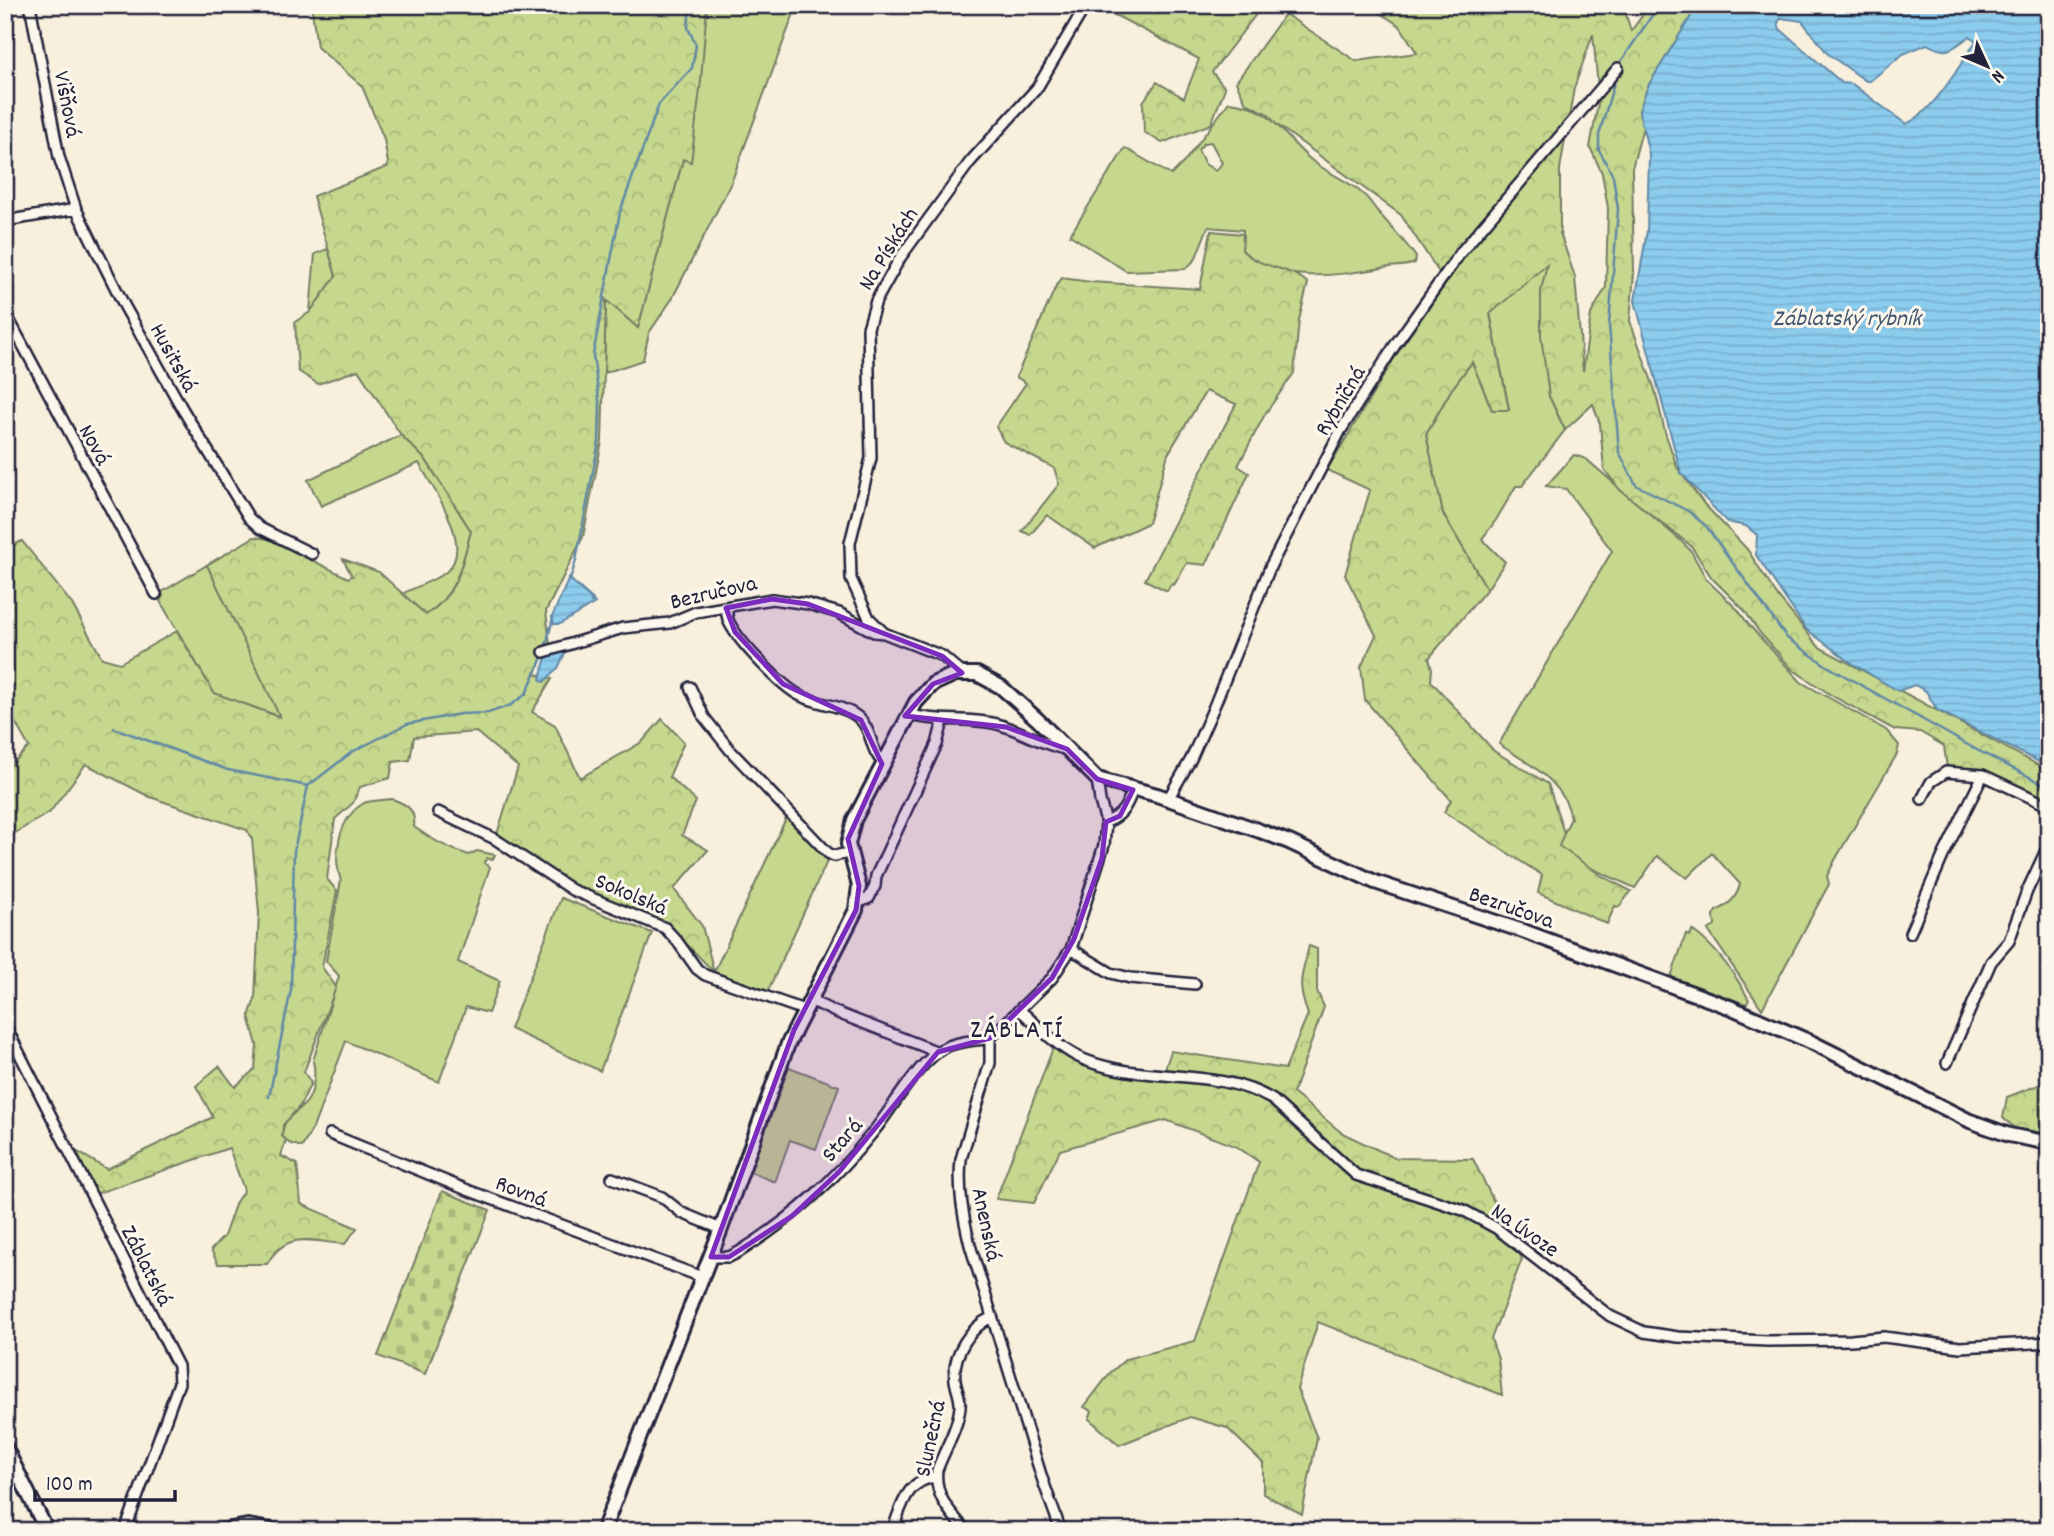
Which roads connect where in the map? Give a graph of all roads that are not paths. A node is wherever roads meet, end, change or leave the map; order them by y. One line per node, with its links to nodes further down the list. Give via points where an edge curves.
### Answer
1 (30, 5): 4 (street, Višňová, via 60,158)
2 (1086, 5): 10 (street, Na Pískách, via 1037,88 970,162 919,230 871,312 871,458 850,543 851,579 869,618)
3 (1618, 68): 21 (street, Rybničná, via 1461,252 1341,430 1271,565 1191,759)
4 (76, 209): 5 (street); 7 (street, Husitská, via 125,307 248,518)
5 (5, 221)
6 (5, 312): 8 (street, Nová)
7 (312, 554)
8 (156, 594)
9 (726, 608): 10 (street, Bezručova, via 772,599 808,604); 11 (street, Bezručova, via 696,612 670,623 623,628); 17 (street, via 735,632 783,684 861,720)
10 (884, 633): 12 (street, Bezručova, via 942,656)
11 (544, 653)
12 (962, 673): 14 (main road, via 933,684); 16 (main road, Bezručova, via 985,677 1006,691)
13 (690, 687): 27 (street, via 704,717 730,750 828,853)
14 (908, 714): 15 (street); 17 (main road)
15 (943, 721): 16 (street, via 994,723); 28 (street, via 875,886 869,898)
16 (1067, 749): 19 (main road, Bezručova)
17 (883, 762): 27 (main road, via 854,821)
18 (1983, 775): 22 (street, via 1947,772 1931,782); 23 (street); 29 (street)
19 (1097, 779): 20 (main road, Bezručova); 25 (street)
20 (1133, 790): 21 (main road, Bezručova); 25 (street, via 1120,816)
21 (1168, 799): 39 (main road, Bezručova, via 1289,842 1375,882 1731,1008 1970,1121)
22 (1922, 799)
23 (2049, 806)
24 (438, 812): 32 (street, Sokolská, via 495,839 572,890 665,928 705,975)
25 (1106, 822): 30 (street, via 1102,858)
26 (2049, 844): 37 (street, via 2009,941 1991,962)
27 (849, 853): 28 (main road)
28 (859, 902): 32 (main road)
29 (1910, 933)
30 (1071, 949): 31 (street, via 1111,973); 33 (street, via 1057,972)
31 (1195, 984)
32 (807, 1005): 36 (street, Sokolská); 41 (main road)
33 (1021, 1011): 35 (street); 45 (street, Na Úvoze, via 1068,1052 1096,1064 1235,1083 1261,1093 1356,1175 1462,1210 1496,1228 1611,1316 1644,1332 1768,1341 1884,1337 1960,1347)
34 (5, 1026): 49 (street, Záblatská, via 178,1366 178,1383)
35 (990, 1038): 36 (street, Stará); 44 (street, Anenská, via 990,1063 961,1159 959,1188 960,1207)
36 (938, 1052): 42 (street, Stará, via 817,1195 739,1252)
37 (1947, 1063)
38 (330, 1134): 43 (street, Rovná)
39 (2049, 1143)
40 (612, 1178): 41 (street, via 662,1197 682,1213)
41 (721, 1229): 42 (main road)
42 (711, 1257): 43 (main road)
43 (702, 1277): 52 (main road)
44 (992, 1317): 47 (street, Slunečná, via 976,1326 964,1343 956,1370 960,1407); 55 (street, Anenská)
45 (2049, 1342)
46 (5, 1447): 48 (main road)
47 (936, 1477): 53 (street, via 913,1486); 54 (street, Slunečná, via 940,1497)
48 (47, 1531)
49 (125, 1531)
50 (221, 1531): 51 (main road, via 248,1526)
51 (276, 1531)
52 (603, 1531)
53 (892, 1531)
54 (966, 1531)
55 (1061, 1531)

